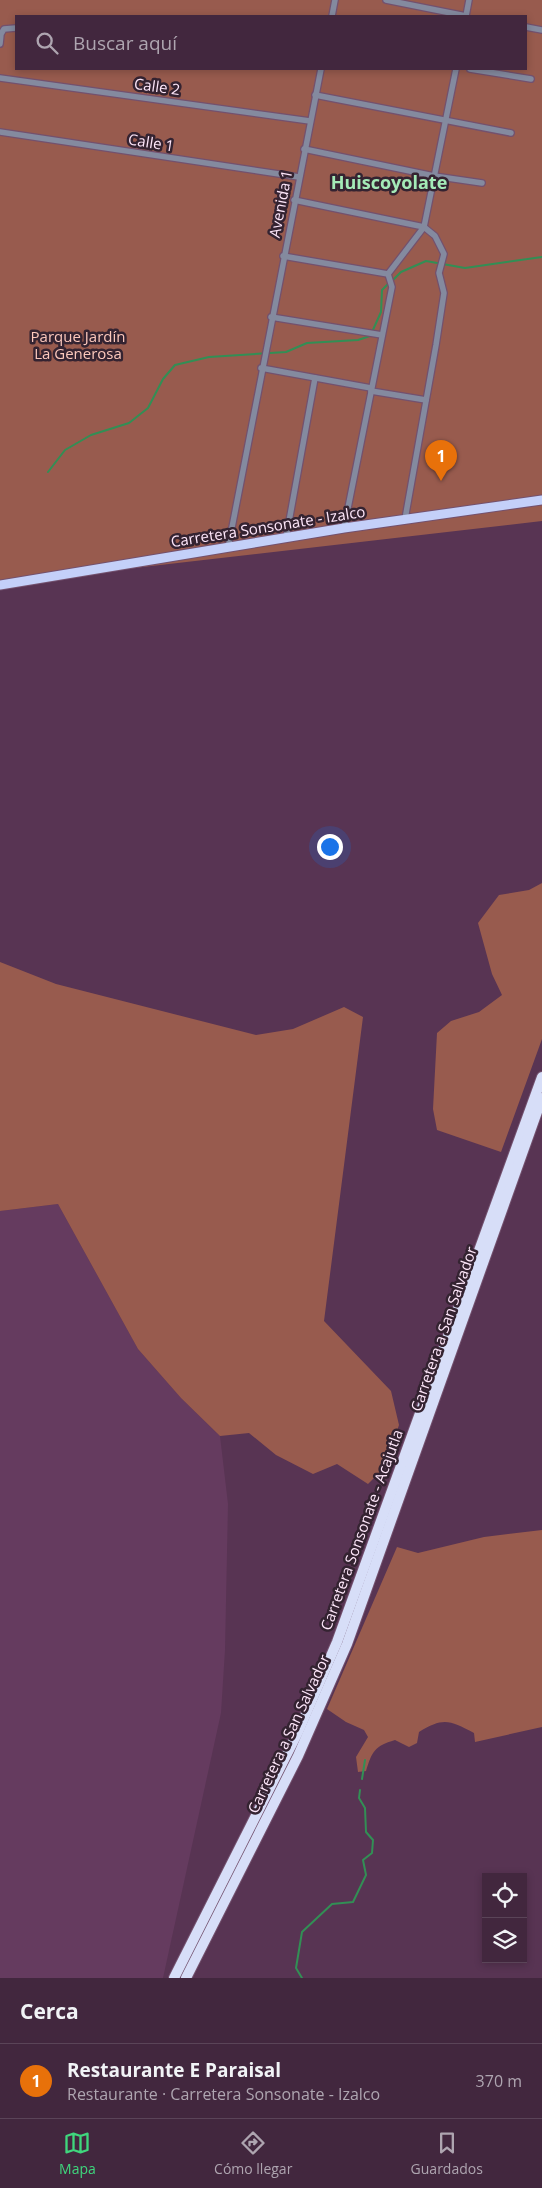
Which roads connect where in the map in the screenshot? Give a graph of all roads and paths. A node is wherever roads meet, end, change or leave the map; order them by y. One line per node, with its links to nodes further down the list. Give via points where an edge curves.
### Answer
1 (335, 0): 4 (street)
2 (386, 0): 5 (street)
3 (469, 0): 6 (street)
4 (332, 15)
5 (461, 15)
6 (466, 15)
7 (527, 27): 9 (street)
8 (14, 28): 10 (street, via 4,29)
9 (542, 30)
10 (0, 44)
11 (321, 70): 16 (street, Avenida 1)
12 (456, 70): 17 (street)
13 (476, 70): 15 (street)
14 (0, 78): 18 (street, Calle 2)
15 (531, 79)
16 (315, 96): 17 (street); 18 (street, Avenida 1)
17 (446, 120): 20 (street); 22 (street)
18 (310, 121): 21 (street, Avenida 1)
19 (0, 132): 23 (street, Calle 1)
20 (511, 132)
21 (304, 148): 22 (street); 23 (street, Avenida 1)
22 (434, 176): 24 (street); 26 (street)
23 (299, 178): 25 (street, Avenida 1)
24 (482, 183)
25 (294, 200): 26 (street); 27 (street, Avenida 1)
26 (424, 227): 28 (street); 34 (street, via 435,236 444,254 439,273 444,292)
27 (283, 256): 28 (street); 29 (street, Avenida 1)
28 (388, 276): 30 (street, via 392,287)
29 (271, 317): 30 (street); 31 (street, Avenida 1)
30 (378, 335): 33 (street)
31 (261, 368): 32 (street); 39 (street, Avenida 1)
32 (315, 378): 33 (street); 38 (street)
33 (371, 389): 34 (street); 37 (street)
34 (426, 400): 36 (street)
35 (542, 500): 36 (main road, Carretera Sonsonate - Izalco)
36 (404, 519): 37 (main road, Carretera Sonsonate - Izalco)
37 (344, 528): 38 (main road, Carretera Sonsonate - Izalco)
38 (286, 538): 39 (main road, Carretera Sonsonate - Izalco)
39 (228, 548): 40 (main road, Carretera Sonsonate - Izalco)
40 (0, 585)
41 (542, 1077): 43 (highway, Carretera Sonsonate - Acajutla, via 337,1642 298,1732)
42 (542, 1098): 44 (highway, Carretera a San Salvador, via 347,1644 298,1756)
43 (174, 1978)
44 (186, 1978)

